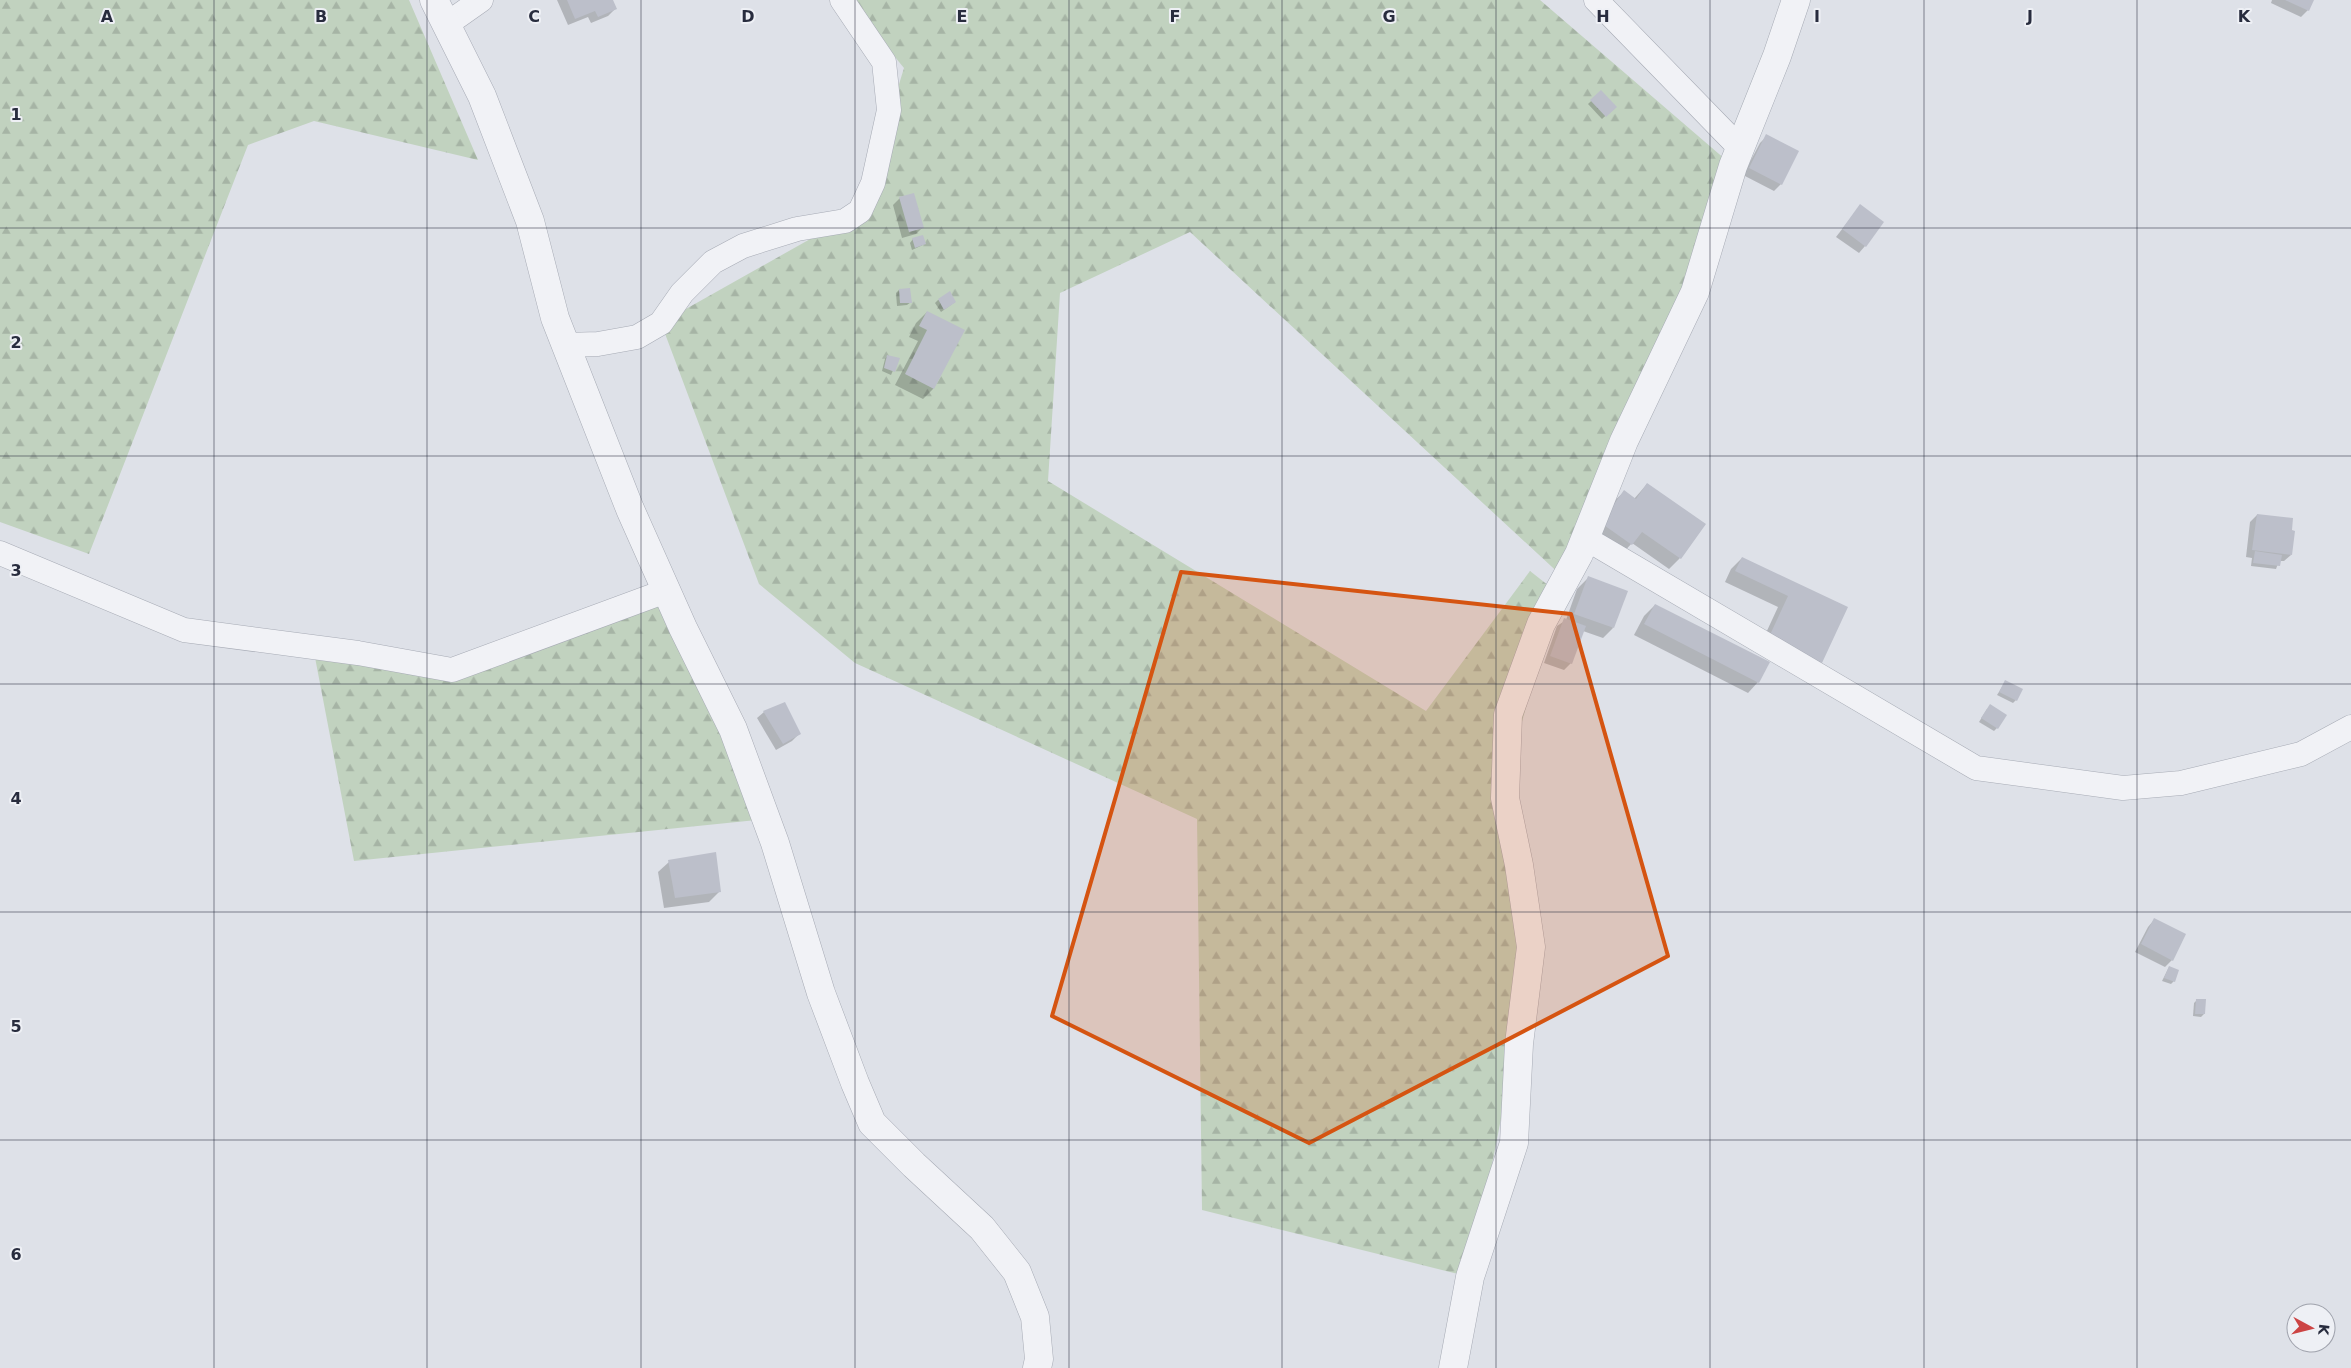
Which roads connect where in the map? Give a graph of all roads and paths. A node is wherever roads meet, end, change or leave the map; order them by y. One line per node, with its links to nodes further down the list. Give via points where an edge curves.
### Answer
1 (434, 0): 6 (street)
2 (481, 0): 6 (street)
3 (842, 0): 8 (street, via 884,62 889,110 873,183 860,211 845,221 796,229 743,246 713,262 682,293 662,323 637,337 598,344)
4 (1596, 0): 7 (street)
5 (1796, 0): 7 (street)
6 (447, 24): 8 (street, via 482,96 530,221 555,318)
7 (1740, 148): 9 (street, via 1695,292 1624,441)
8 (566, 345): 11 (street)
9 (1585, 538): 12 (street, via 1976,768 2123,788 2181,783 2301,754); 14 (street, via 1541,624 1508,715 1505,798 1531,947 1519,1044 1514,1144 1470,1277)
10 (0, 553): 11 (street, via 184,630 358,653 452,670)
11 (666, 591): 13 (street, via 733,729 775,844 820,993 872,1123 982,1228 1017,1272 1035,1317)
12 (2351, 727)
13 (1037, 1368)
14 (1453, 1368)

